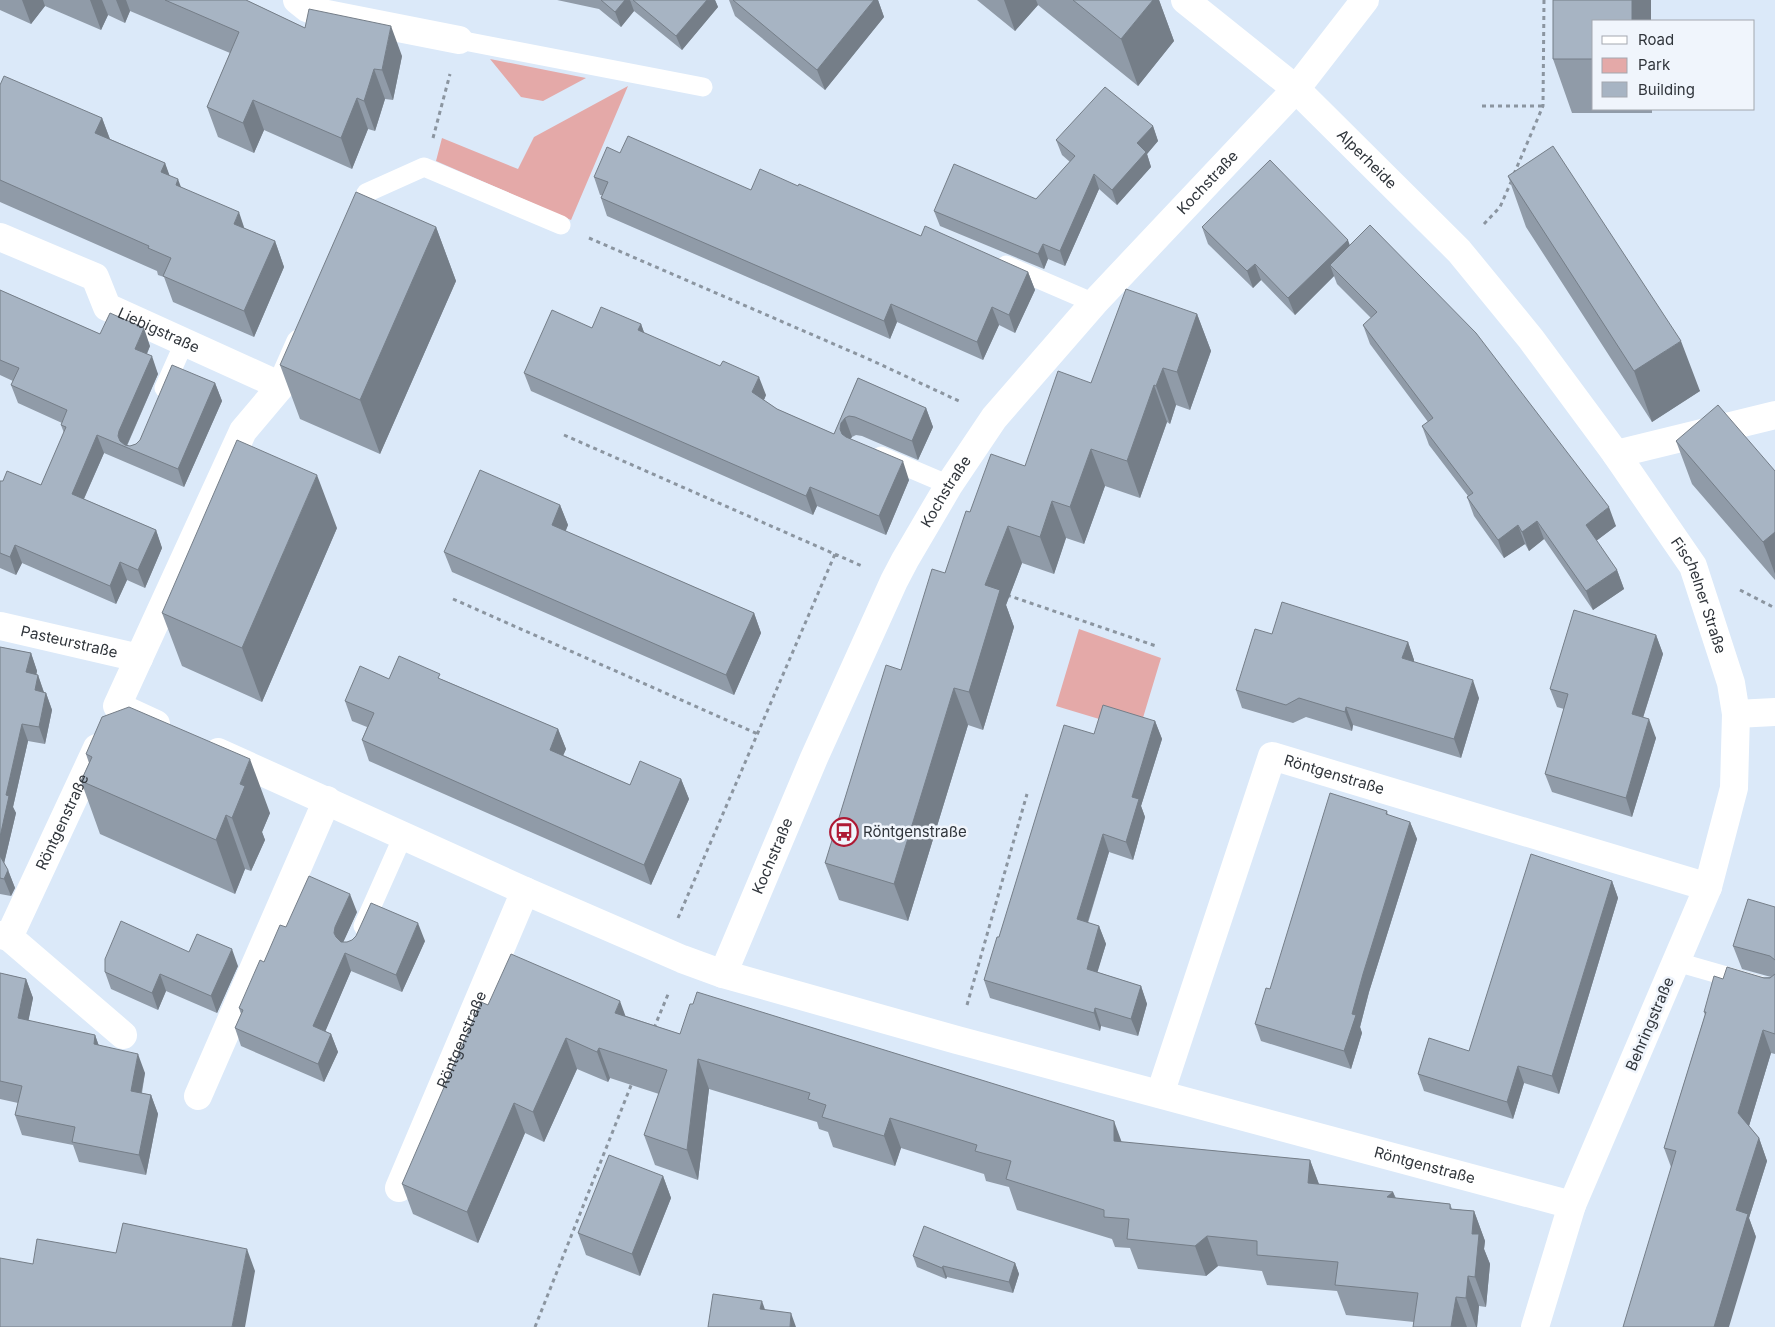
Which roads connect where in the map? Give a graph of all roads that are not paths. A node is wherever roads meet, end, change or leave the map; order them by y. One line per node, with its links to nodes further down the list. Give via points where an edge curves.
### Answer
1 (298, 0): 4 (street, via 317,12)
2 (1185, 0): 6 (street, Alperheide)
3 (1365, 0): 6 (street, Kochstraße)
4 (459, 40): 5 (lane)
5 (703, 87)
6 (1296, 89): 12 (street, Kochstraße); 14 (street, Alperheide, via 1459,251)
7 (366, 193): 8 (street); 9 (lane, via 424,167)
8 (355, 219)
9 (561, 225)
10 (0, 238): 15 (street, Liebigstraße, via 95,277 106,307)
11 (994, 260): 12 (lane)
12 (1094, 303): 21 (street, Kochstraße, via 994,418)
13 (308, 325): 16 (street)
14 (1531, 339): 20 (street, Fischelner Straße)
15 (184, 343): 16 (street, Liebigstraße); 17 (lane)
16 (281, 386): 23 (street, via 243,431)
17 (156, 407)
18 (1775, 415): 20 (street)
19 (867, 450): 21 (lane)
20 (1616, 454): 26 (street, Fischelner Straße, via 1693,566 1731,684)
21 (949, 485): 34 (street, Kochstraße, via 894,581 814,758)
22 (0, 626): 23 (street, Pasteurstraße)
23 (139, 658): 24 (street, Röntgenstraße)
24 (117, 706): 27 (street, Röntgenstraße); 31 (street, Röntgenstraße)
25 (1775, 712): 26 (street)
26 (1736, 714): 29 (street, Behringstraße, via 1734,788)
27 (327, 800): 28 (street, Röntgenstraße); 38 (street)
28 (403, 836): 30 (street, Röntgenstraße); 32 (lane)
29 (1708, 887): 33 (street, Behringstraße); 37 (street, Röntgenstraße, via 1272,756)
30 (525, 891): 34 (street, Röntgenstraße); 39 (street, Röntgenstraße)
31 (4, 936): 36 (street, Röntgenstraße)
32 (356, 941)
33 (1677, 962): 35 (lane); 40 (street, Behringstraße)
34 (723, 974): 37 (street, Röntgenstraße)
35 (1775, 990)
36 (123, 1035)
37 (1160, 1094): 40 (street, Röntgenstraße)
38 (198, 1096)
39 (399, 1188)
40 (1572, 1205): 41 (street, Behringstraße)
41 (1535, 1327)

